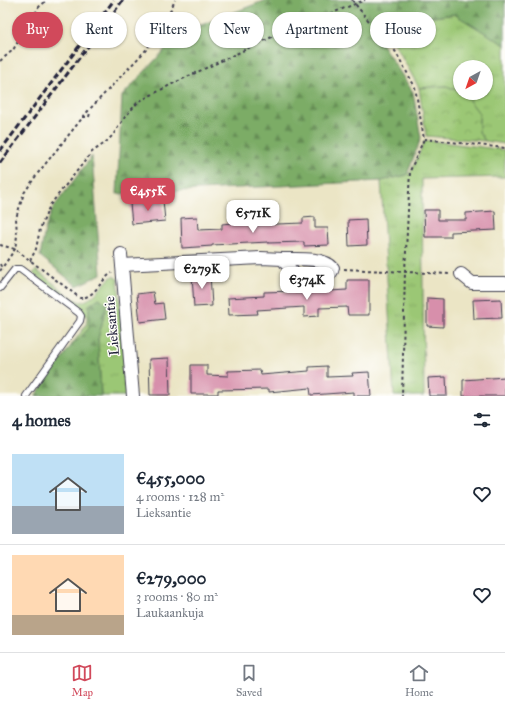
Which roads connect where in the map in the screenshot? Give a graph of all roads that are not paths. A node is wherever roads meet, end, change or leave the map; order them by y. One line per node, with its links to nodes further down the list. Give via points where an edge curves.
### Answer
1 (283, 259): 1 (street, via 322,261 333,268 331,274 326,277 300,278); 6 (street, Lieksantie, via 122,264)
2 (461, 274): 3 (street, via 472,283)
3 (505, 283)
4 (0, 288): 5 (lane, via 15,269 20,269 81,316 80,321)
5 (26, 396)
6 (133, 396)

